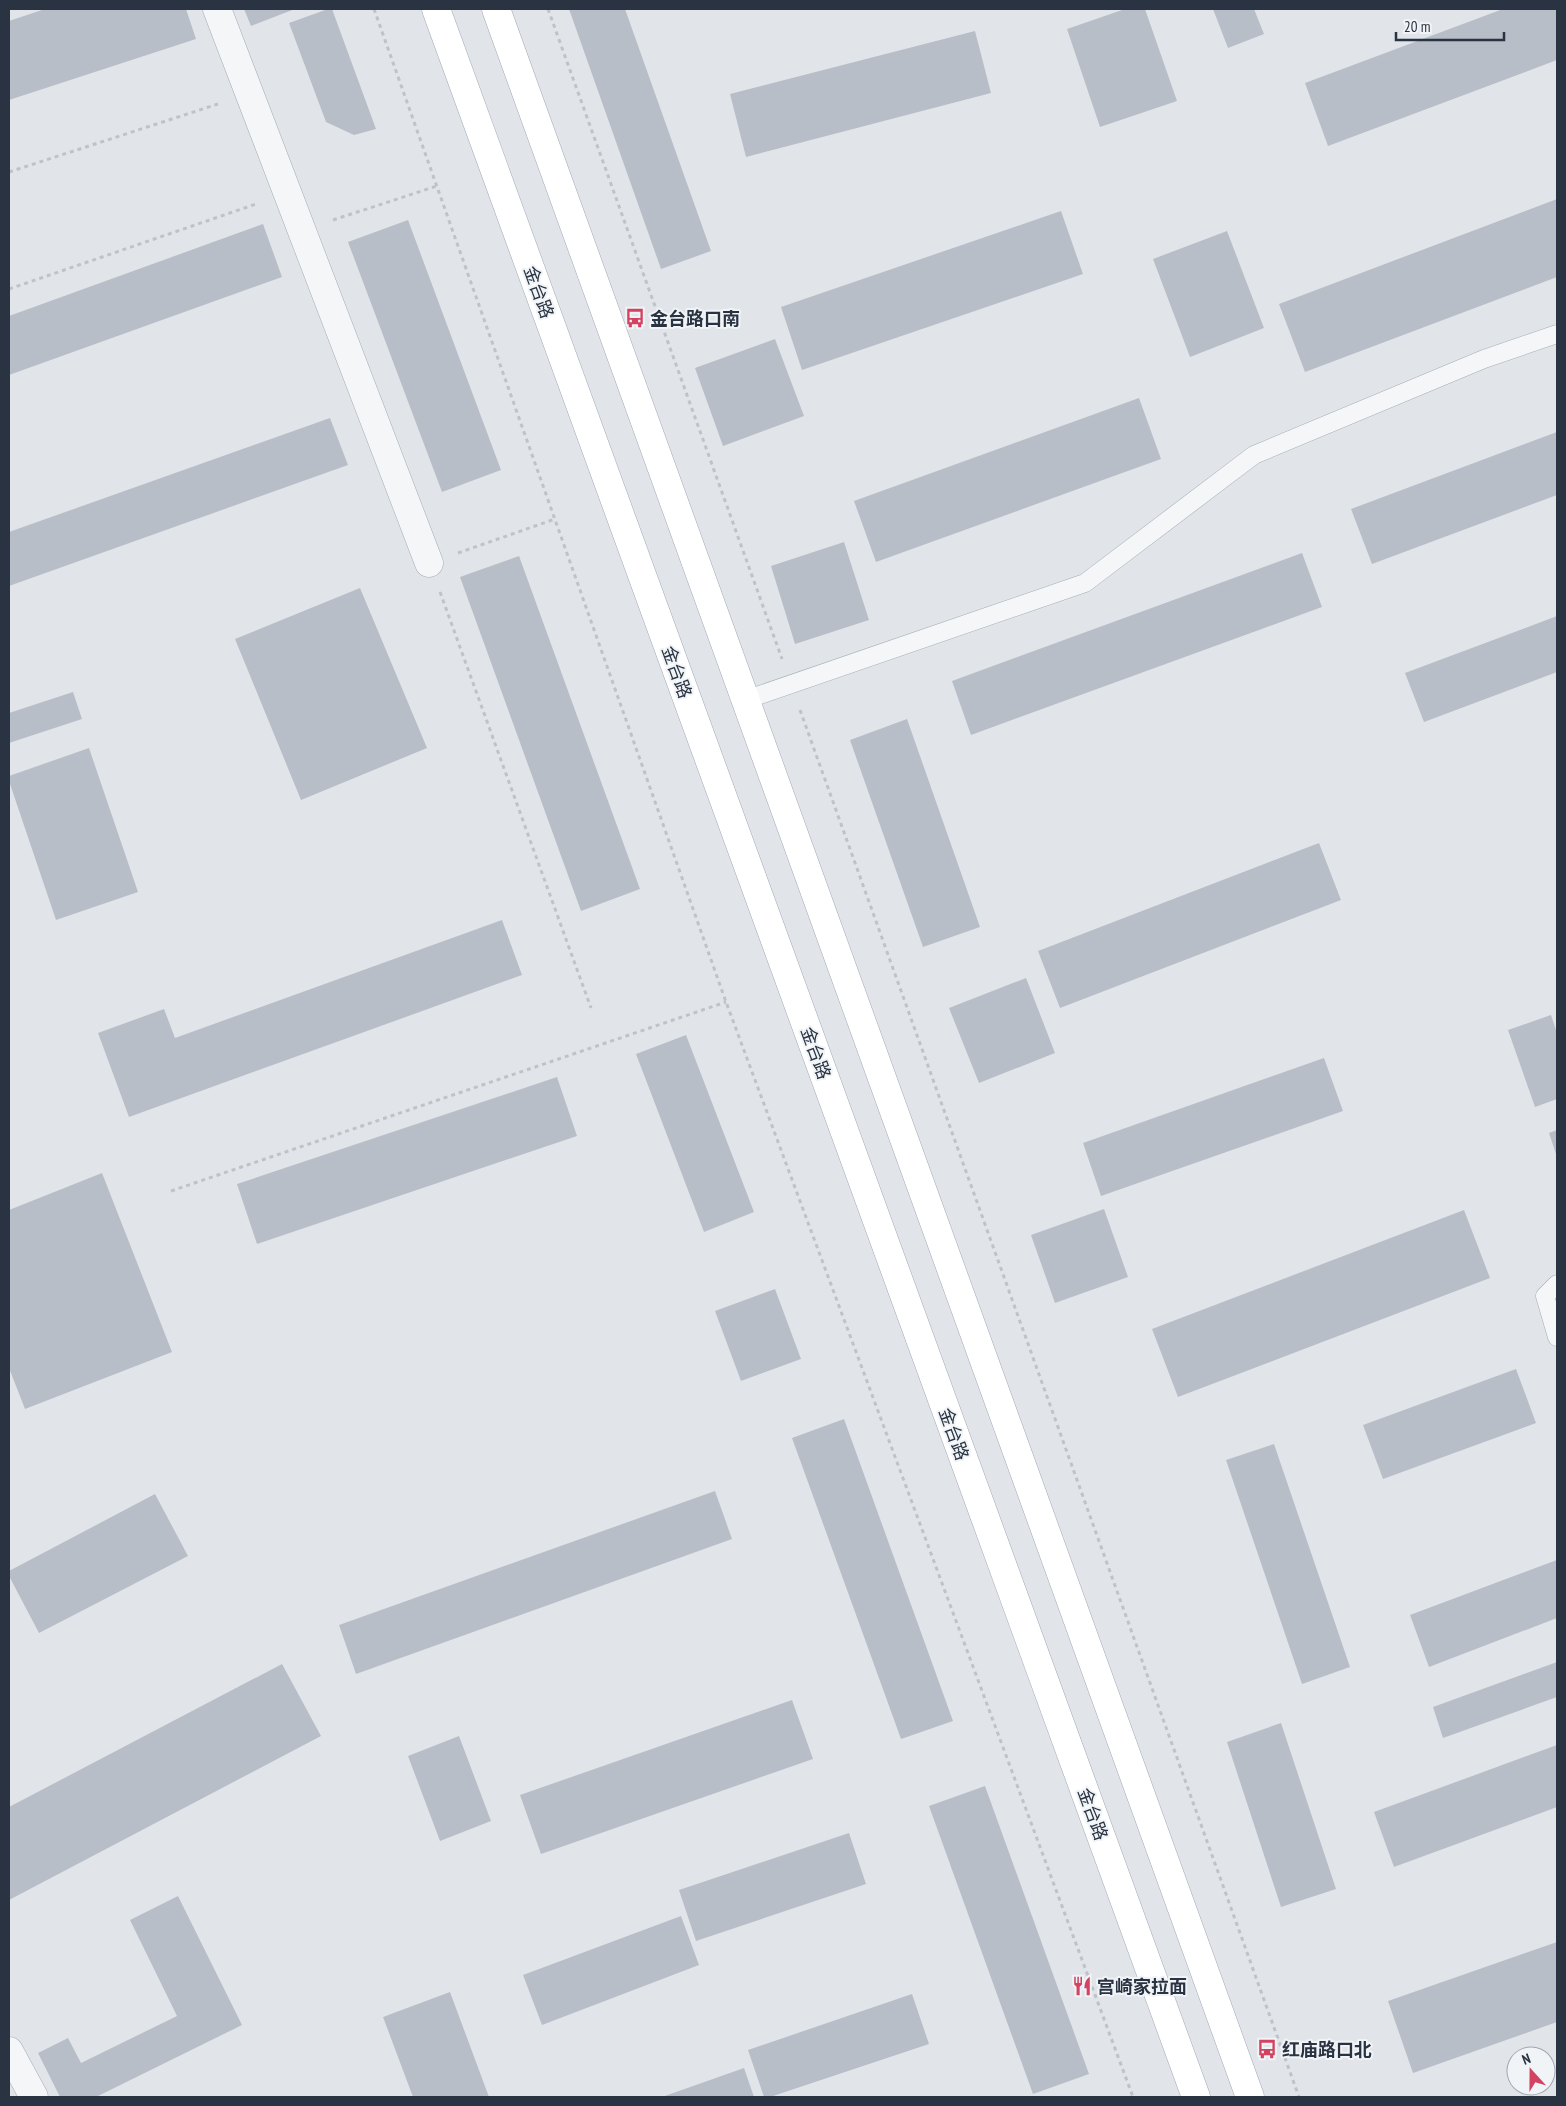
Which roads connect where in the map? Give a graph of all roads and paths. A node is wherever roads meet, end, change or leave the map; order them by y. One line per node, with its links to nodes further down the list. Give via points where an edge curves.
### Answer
1 (217, 9): 6 (street)
2 (374, 9): 8 (path)
3 (436, 9): 25 (main road, 金台路)
4 (496, 9): 16 (main road)
5 (548, 9): 15 (path)
6 (249, 94): 7 (path); 9 (street)
7 (9, 172)
8 (437, 186): 10 (path); 13 (path)
9 (288, 193): 10 (street); 11 (path)
10 (302, 230): 14 (street)
11 (9, 289)
12 (1557, 334): 15 (lane, via 1484,359 1254,455 1084,583)
13 (555, 519): 14 (path); 17 (path)
14 (430, 563): 18 (path)
15 (791, 684): 16 (lane); 27 (path)
16 (745, 700): 26 (main road)
17 (726, 1002): 19 (path); 24 (path)
18 (591, 1008)
19 (171, 1192)
20 (1557, 1284): 21 (lane, via 1545,1296)
21 (1557, 1337)
22 (9, 2051): 23 (street)
23 (34, 2097)
24 (1132, 2097)
25 (1196, 2097)
26 (1250, 2097)
27 (1299, 2097)

